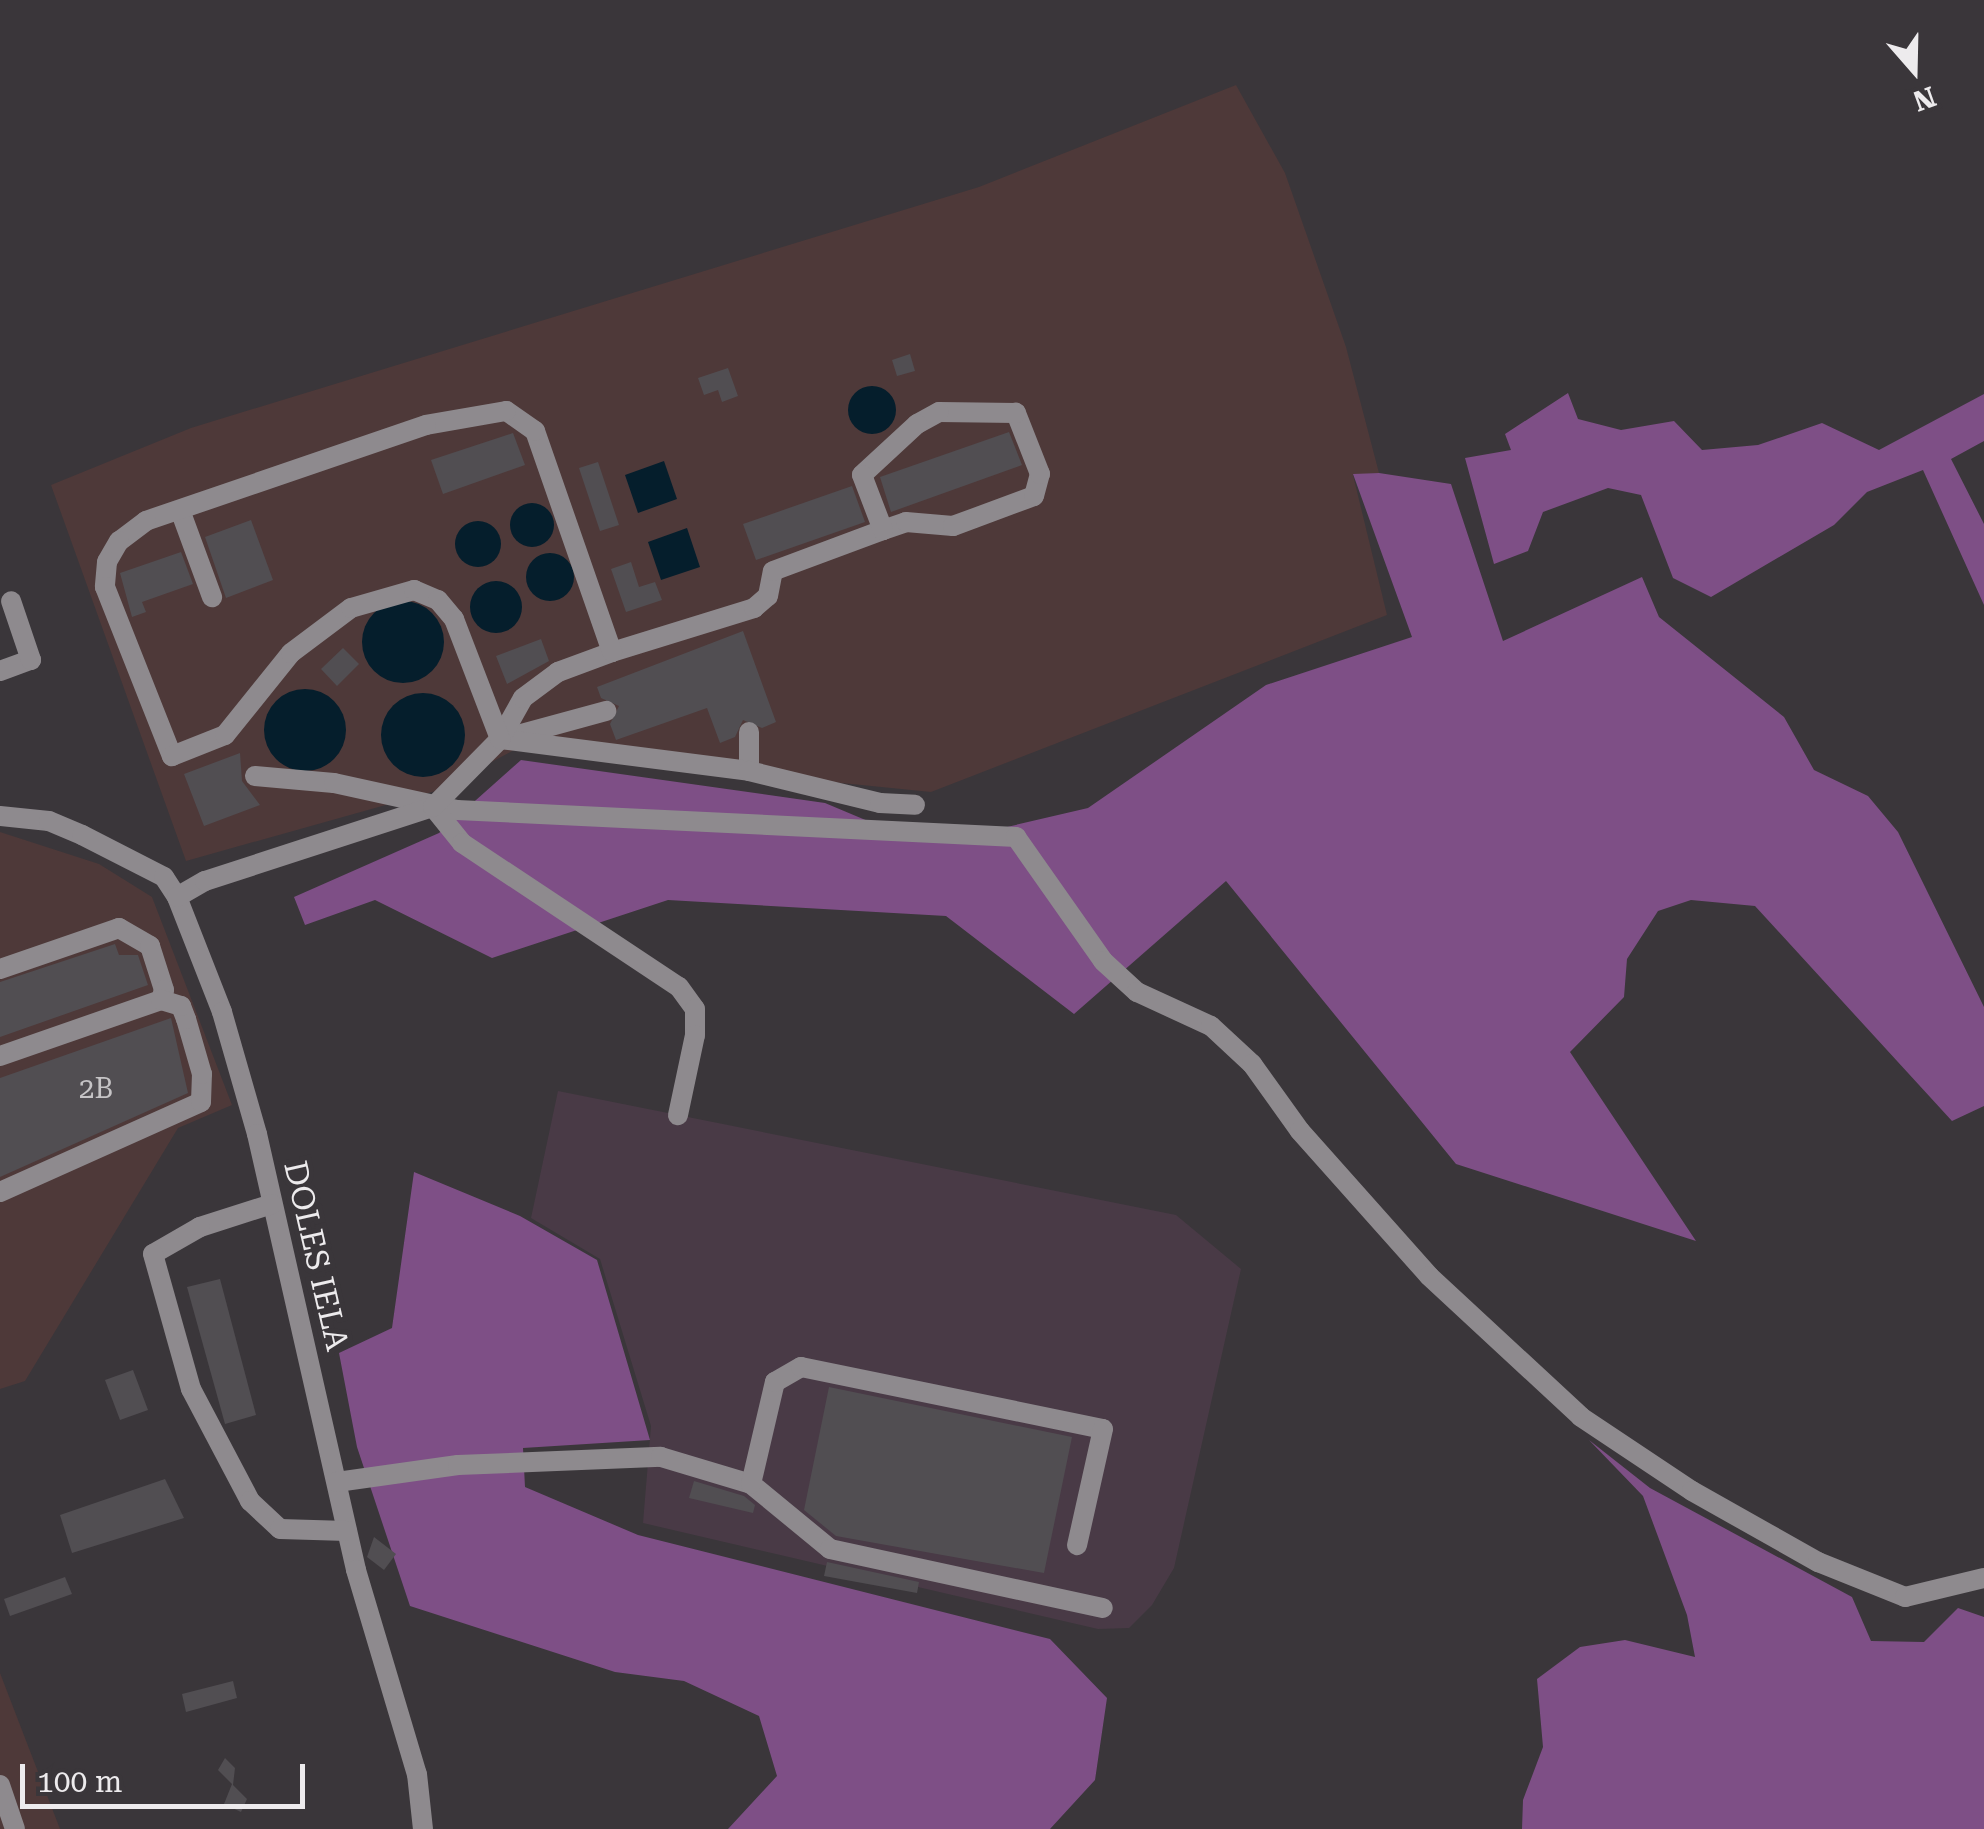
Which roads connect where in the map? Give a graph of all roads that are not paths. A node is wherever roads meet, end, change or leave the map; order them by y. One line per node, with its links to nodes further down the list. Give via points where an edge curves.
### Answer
1 (180, 510): 3 (street); 5 (street, via 426,425 506,412 535,431); 9 (street, via 146,520 119,541 107,562 105,587 172,756 225,735 290,653 351,608 414,590 438,600 454,619)
2 (884, 530): 2 (street, via 906,522 953,526 1034,496 1040,474 1016,412 939,412 917,424 862,475); 5 (street, via 772,571 768,596 715,631)
3 (212, 597)
4 (11, 602): 6 (street, via 31,660)
5 (612, 652): 9 (street, via 558,672 523,698)
6 (0, 671)
7 (606, 711): 9 (street)
8 (749, 732): 10 (street)
9 (500, 739): 10 (street); 13 (street)
10 (750, 770): 12 (street, via 880,803)
11 (255, 776): 13 (street, via 334,783)
12 (915, 804)
13 (433, 807): 15 (street, via 418,806 204,881); 19 (street, via 462,843 679,987 695,1009 695,1036); 26 (street, via 1016,836 1103,961 1137,992 1211,1026 1252,1064 1300,1131 1429,1276 1581,1417 1803,1553 1906,1597)
14 (0, 816): 15 (street, DOLES IELA, via 49,821 82,835 164,877)
15 (177, 897): 21 (street, DOLES IELA, via 227,1028)
16 (0, 969): 17 (street, via 120,928 150,946)
17 (161, 1000): 18 (street); 20 (street, via 180,1006 186,1018 202,1074 200,1102)
18 (0, 1056)
19 (678, 1116)
20 (0, 1192)
21 (272, 1204): 22 (street, DOLES IELA); 24 (street, via 200,1227 153,1254 191,1389 250,1501 280,1529)
22 (337, 1482): 23 (street, via 458,1465 661,1457); 24 (street, DOLES IELA)
23 (751, 1484): 25 (street, via 775,1382 801,1367 1103,1428); 27 (street, via 830,1549)
24 (348, 1532): 30 (street, DOLES IELA, via 417,1774)
25 (1077, 1545)
26 (1984, 1578)
27 (1103, 1608)
28 (0, 1785): 29 (street)
29 (15, 1829)
30 (424, 1829)

